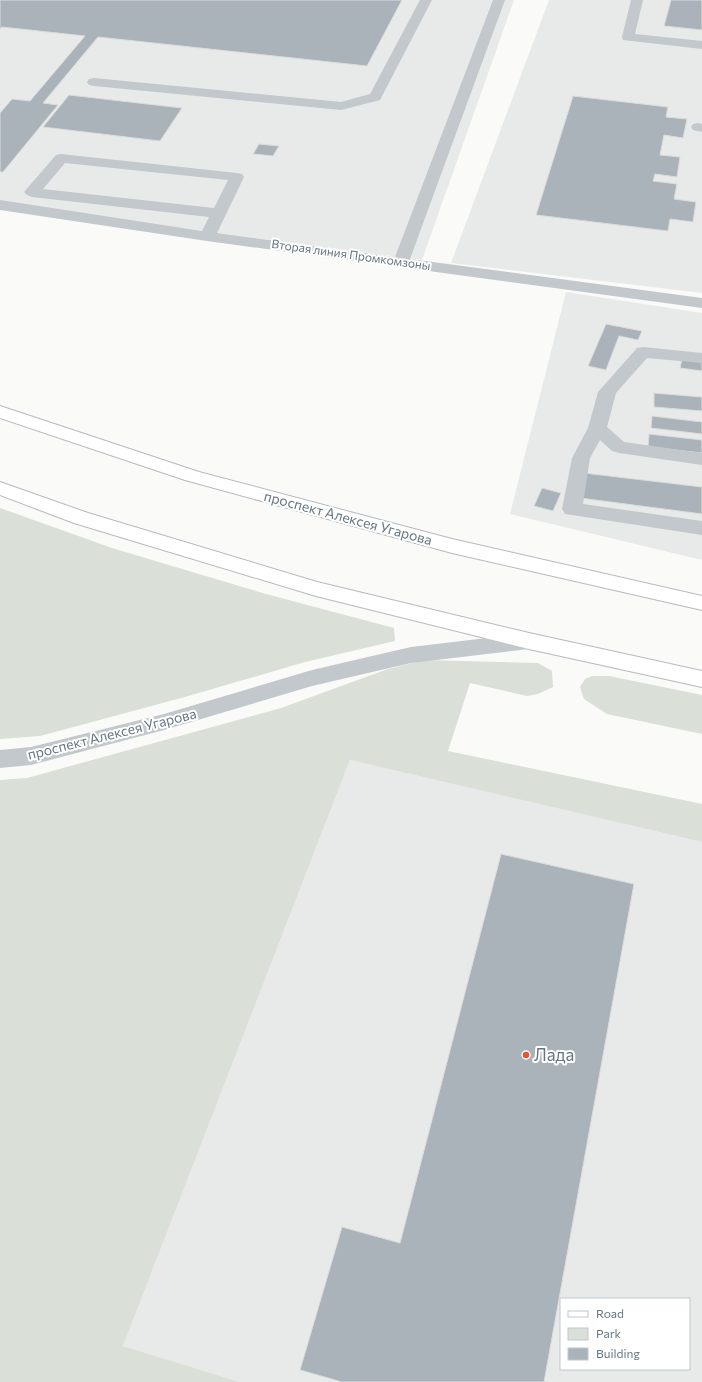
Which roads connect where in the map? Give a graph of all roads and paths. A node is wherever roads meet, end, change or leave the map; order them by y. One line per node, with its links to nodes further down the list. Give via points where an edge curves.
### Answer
1 (426, 0): 5 (street, via 375,97 341,106)
2 (499, 0): 9 (street)
3 (637, 0): 4 (street, via 628,37)
4 (702, 45)
5 (94, 82)
6 (0, 206): 8 (street, Вторая линия Промкомзоны)
7 (218, 213): 7 (street, via 237,177 61,158 32,192); 8 (street)
8 (207, 236): 9 (street, Вторая линия Промкомзоны)
9 (401, 262): 10 (street, Вторая линия Промкомзоны)
10 (702, 303)
11 (702, 358): 13 (street, via 643,352 608,392)
12 (0, 412): 17 (main road, проспект Алексея Угарова, via 200,478 452,546)
13 (597, 428): 14 (street, via 619,447); 16 (street, via 581,458 572,509)
14 (702, 458)
15 (0, 488): 18 (main road, проспект Алексея Угарова, via 81,518 316,589)
16 (702, 528)
17 (702, 603)
18 (529, 641): 19 (main road, проспект Алексея Угарова); 20 (street, проспект Алексея Угарова, via 411,655 312,678 31,756)
19 (702, 679)
20 (0, 759)

